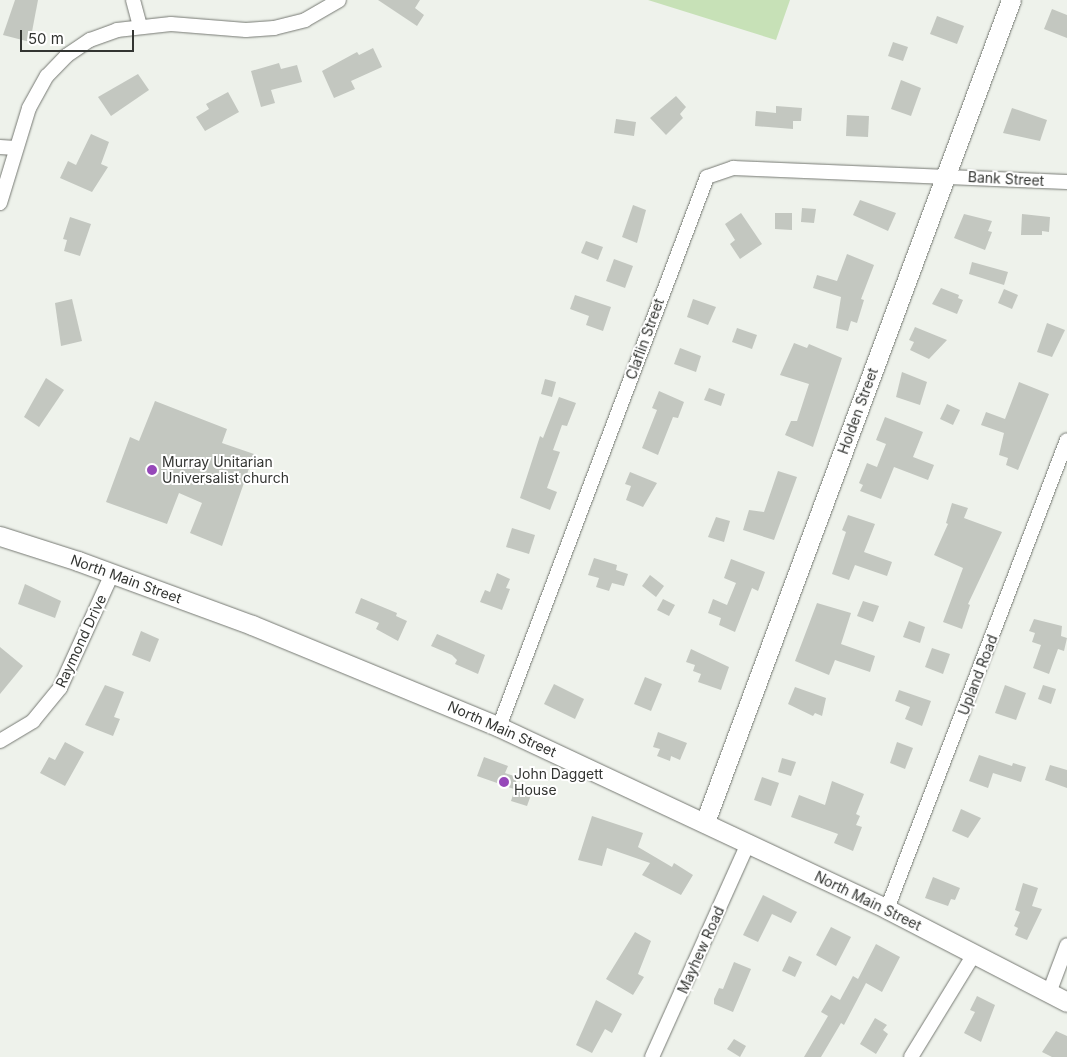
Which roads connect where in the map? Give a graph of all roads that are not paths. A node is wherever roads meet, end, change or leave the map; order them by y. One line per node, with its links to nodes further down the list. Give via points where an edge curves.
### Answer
1 (133, 0): 4 (street)
2 (339, 0): 4 (street, via 305,20 274,28)
3 (1012, 0): 7 (main road, Holden Street)
4 (140, 26): 6 (street, via 90,40 66,56 47,76 29,108)
5 (0, 147): 6 (street)
6 (15, 148): 9 (street)
7 (946, 176): 8 (street, Bank Street); 13 (street, Claflin Street, via 839,175 733,168 706,177); 15 (main road, Holden Street)
8 (1067, 182)
9 (0, 203)
10 (1067, 440): 17 (street, Upland Road)
11 (0, 536): 12 (main road, North Main Street)
12 (112, 574): 13 (main road, North Main Street, via 252,625); 14 (street, Raymond Drive, via 60,688 34,721)
13 (498, 727): 15 (main road, North Main Street)
14 (0, 741)
15 (705, 822): 16 (main road, North Main Street)
16 (748, 843): 17 (main road, North Main Street); 22 (street, Mayhew Road)
17 (886, 909): 19 (main road, North Main Street)
18 (1067, 945): 20 (street)
19 (974, 954): 20 (main road, North Main Street); 23 (street)
20 (1050, 993): 21 (main road, North Main Street)
21 (1067, 1002)
22 (652, 1057)
23 (911, 1057)

